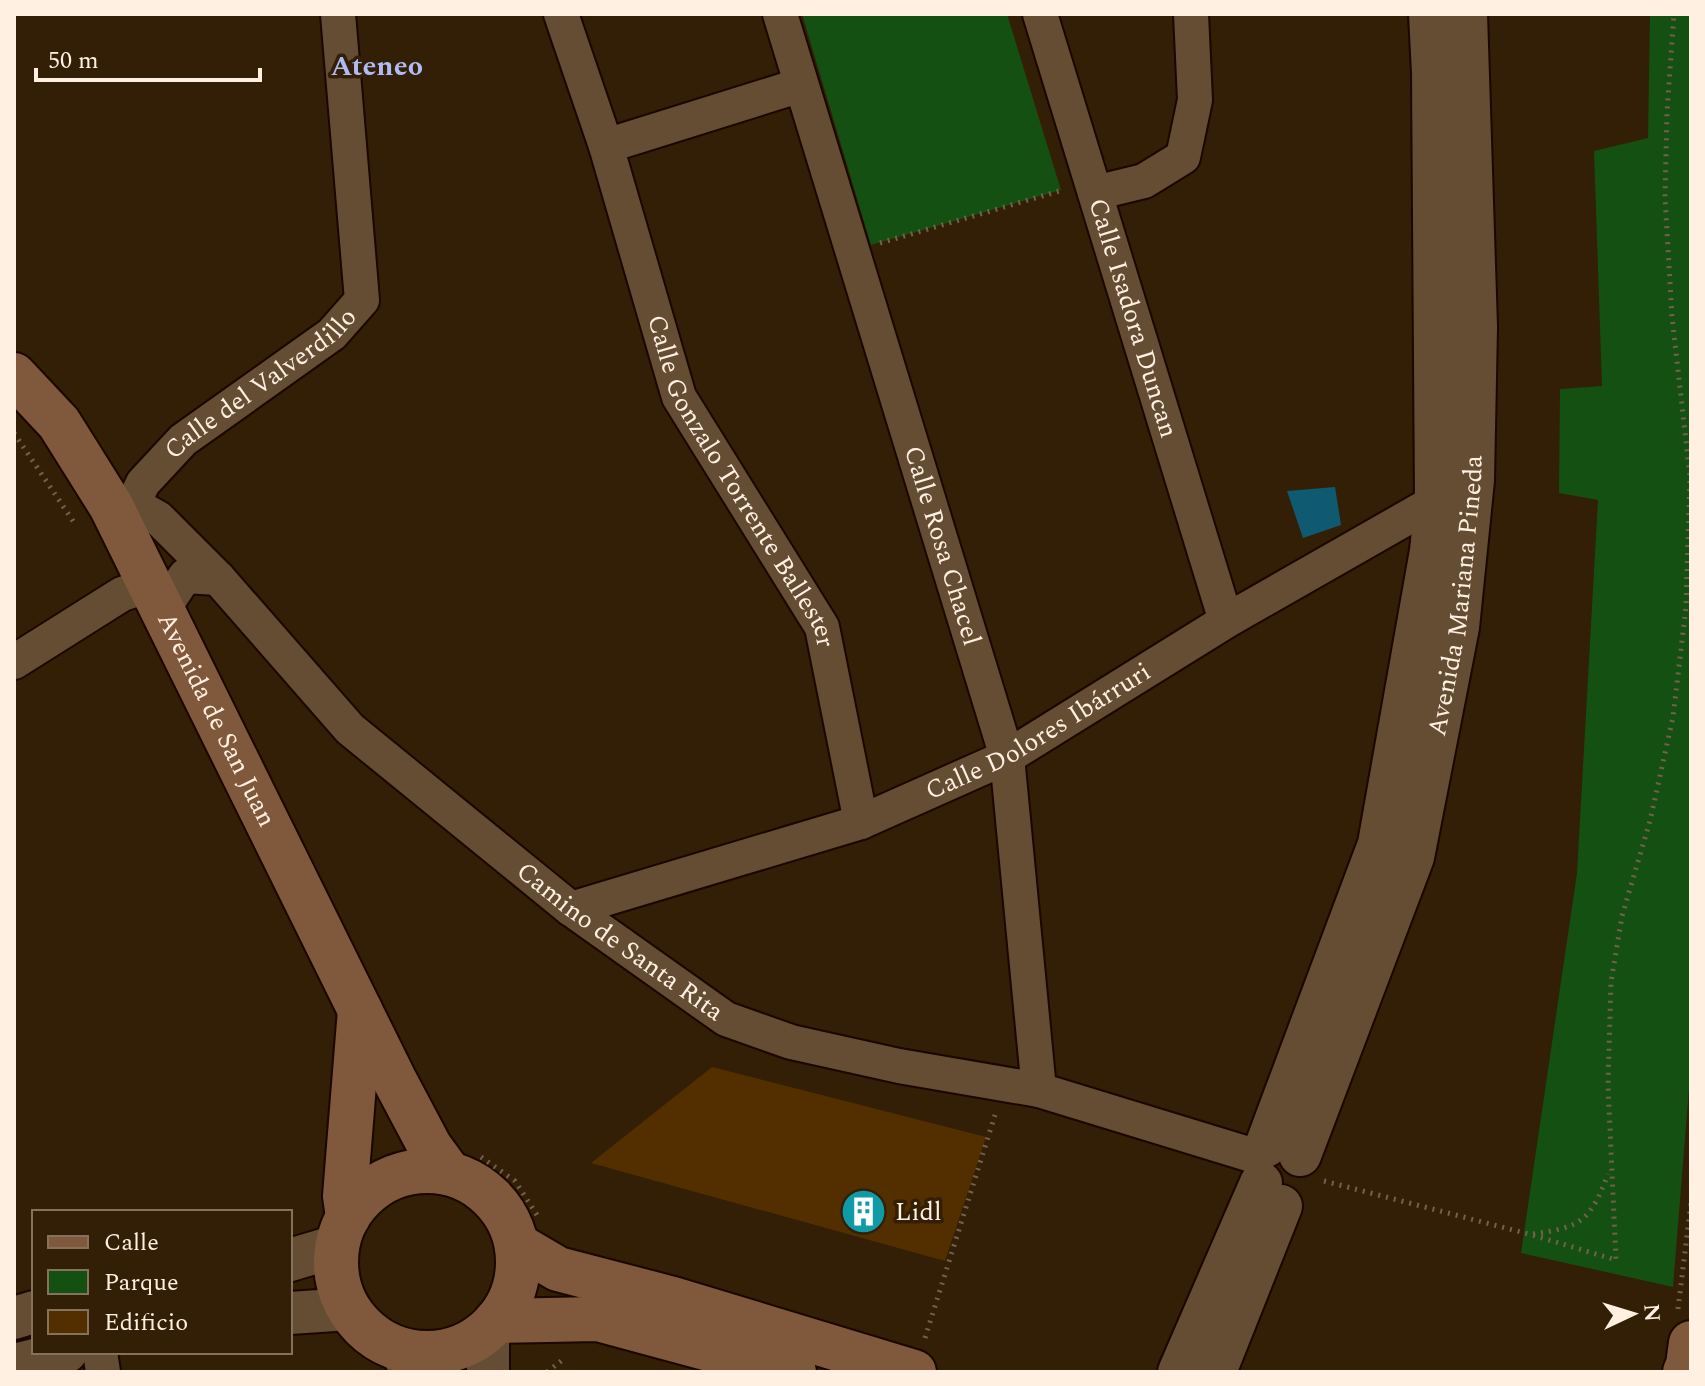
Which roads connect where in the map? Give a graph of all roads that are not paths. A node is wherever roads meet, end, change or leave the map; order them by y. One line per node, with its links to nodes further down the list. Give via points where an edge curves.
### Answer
1 (338, 14): 14 (street, Calle del Valverdillo, via 362,300 332,334 183,440)
2 (561, 14): 9 (street, Calle Gonzalo Torrente Ballester)
3 (780, 14): 8 (street, Calle Rosa Chacel)
4 (1040, 14): 10 (street, Calle Isadora Duncan)
5 (1191, 14): 10 (street, via 1195,100 1183,157 1144,181)
6 (1430, 14): 13 (street, Avenida Mariana Pineda)
7 (1466, 14): 12 (street, Avenida Mariana Pineda, via 1476,327)
8 (801, 85): 9 (street); 19 (street, Calle Rosa Chacel)
9 (606, 146): 20 (street, Calle Gonzalo Torrente Ballester, via 679,397 822,627)
10 (1095, 193): 17 (street, Calle Isadora Duncan)
11 (14, 375): 14 (main road, Avenida de San Juan)
12 (1473, 480): 13 (street, Calle Dolores Ibárruri); 25 (street, Avenida Mariana Pineda, via 1458,627 1413,857)
13 (1436, 501): 17 (street, Calle Dolores Ibárruri); 25 (street, Avenida Mariana Pineda, via 1379,844)
14 (122, 505): 15 (street, Camino de Santa Rita, via 158,518); 16 (main road, Avenida de San Juan)
15 (218, 578): 16 (street, via 185,576); 21 (street, Camino de Santa Rita, via 350,729)
16 (156, 598): 18 (street, via 122,594); 22 (main road, Avenida de San Juan)
17 (1226, 621): 19 (street, Calle Dolores Ibárruri)
18 (14, 662)
19 (1007, 757): 20 (street, Calle Dolores Ibárruri); 23 (street, Calle Rosa Chacel)
20 (861, 822): 21 (street, Calle Dolores Ibárruri)
21 (571, 909): 23 (street, Camino de Santa Rita, via 726,1019 791,1042)
22 (361, 1007): 24 (main road, Avenida de San Juan, via 430,1147); 26 (main road)
23 (1039, 1090): 25 (street, Camino de Santa Rita)
24 (459, 1161): 26 (main road, via 380,1183 362,1198); 27 (main road, via 509,1221)
25 (1281, 1169): 38 (street, Avenida Mariana Pineda); 39 (street, Avenida Mariana Pineda)
26 (342, 1231): 28 (street); 29 (main road, via 336,1268)
27 (528, 1232): 32 (main road, via 511,1298); 35 (main road, via 558,1269)
28 (292, 1259)
29 (349, 1309): 30 (street); 34 (main road, via 363,1328)
30 (292, 1313)
31 (1684, 1330): 40 (main road)
32 (491, 1341): 34 (main road); 37 (main road, via 598,1319)
33 (58, 1354): 36 (street)
34 (407, 1361)
35 (917, 1361)
36 (14, 1365)
37 (794, 1372)
38 (1179, 1372)
39 (1215, 1372)
40 (1685, 1372)

